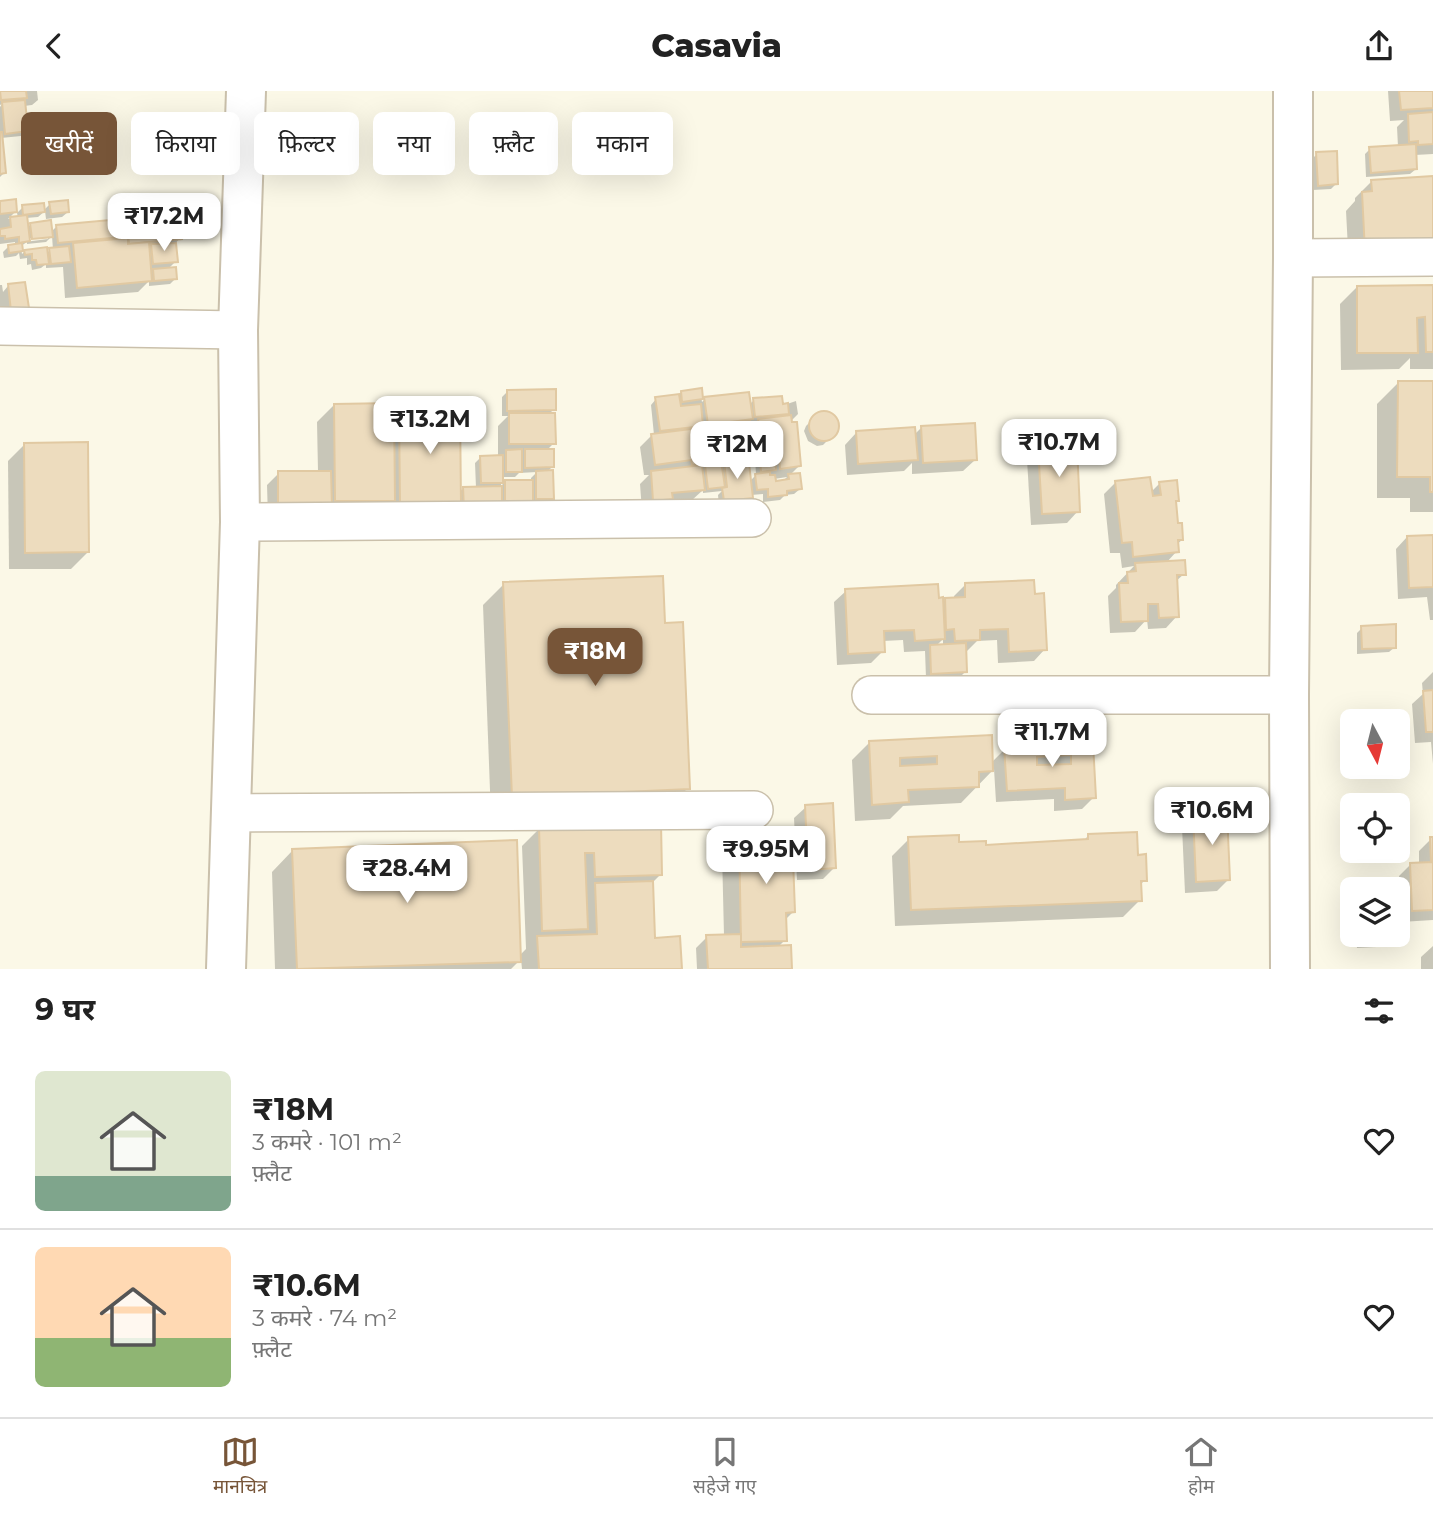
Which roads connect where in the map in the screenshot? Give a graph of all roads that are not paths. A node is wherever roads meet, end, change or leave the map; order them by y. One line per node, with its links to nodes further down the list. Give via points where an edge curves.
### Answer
1 (246, 91): 6 (street)
2 (1293, 91): 4 (street)
3 (1433, 257): 4 (street)
4 (1293, 258): 10 (street)
5 (0, 326): 6 (street)
6 (237, 330): 8 (street)
7 (752, 518): 8 (street)
8 (240, 521): 12 (street)
9 (871, 695): 10 (street)
10 (1289, 695): 14 (street)
11 (754, 810): 12 (street)
12 (232, 813): 13 (street)
13 (226, 969)
14 (1290, 969)

